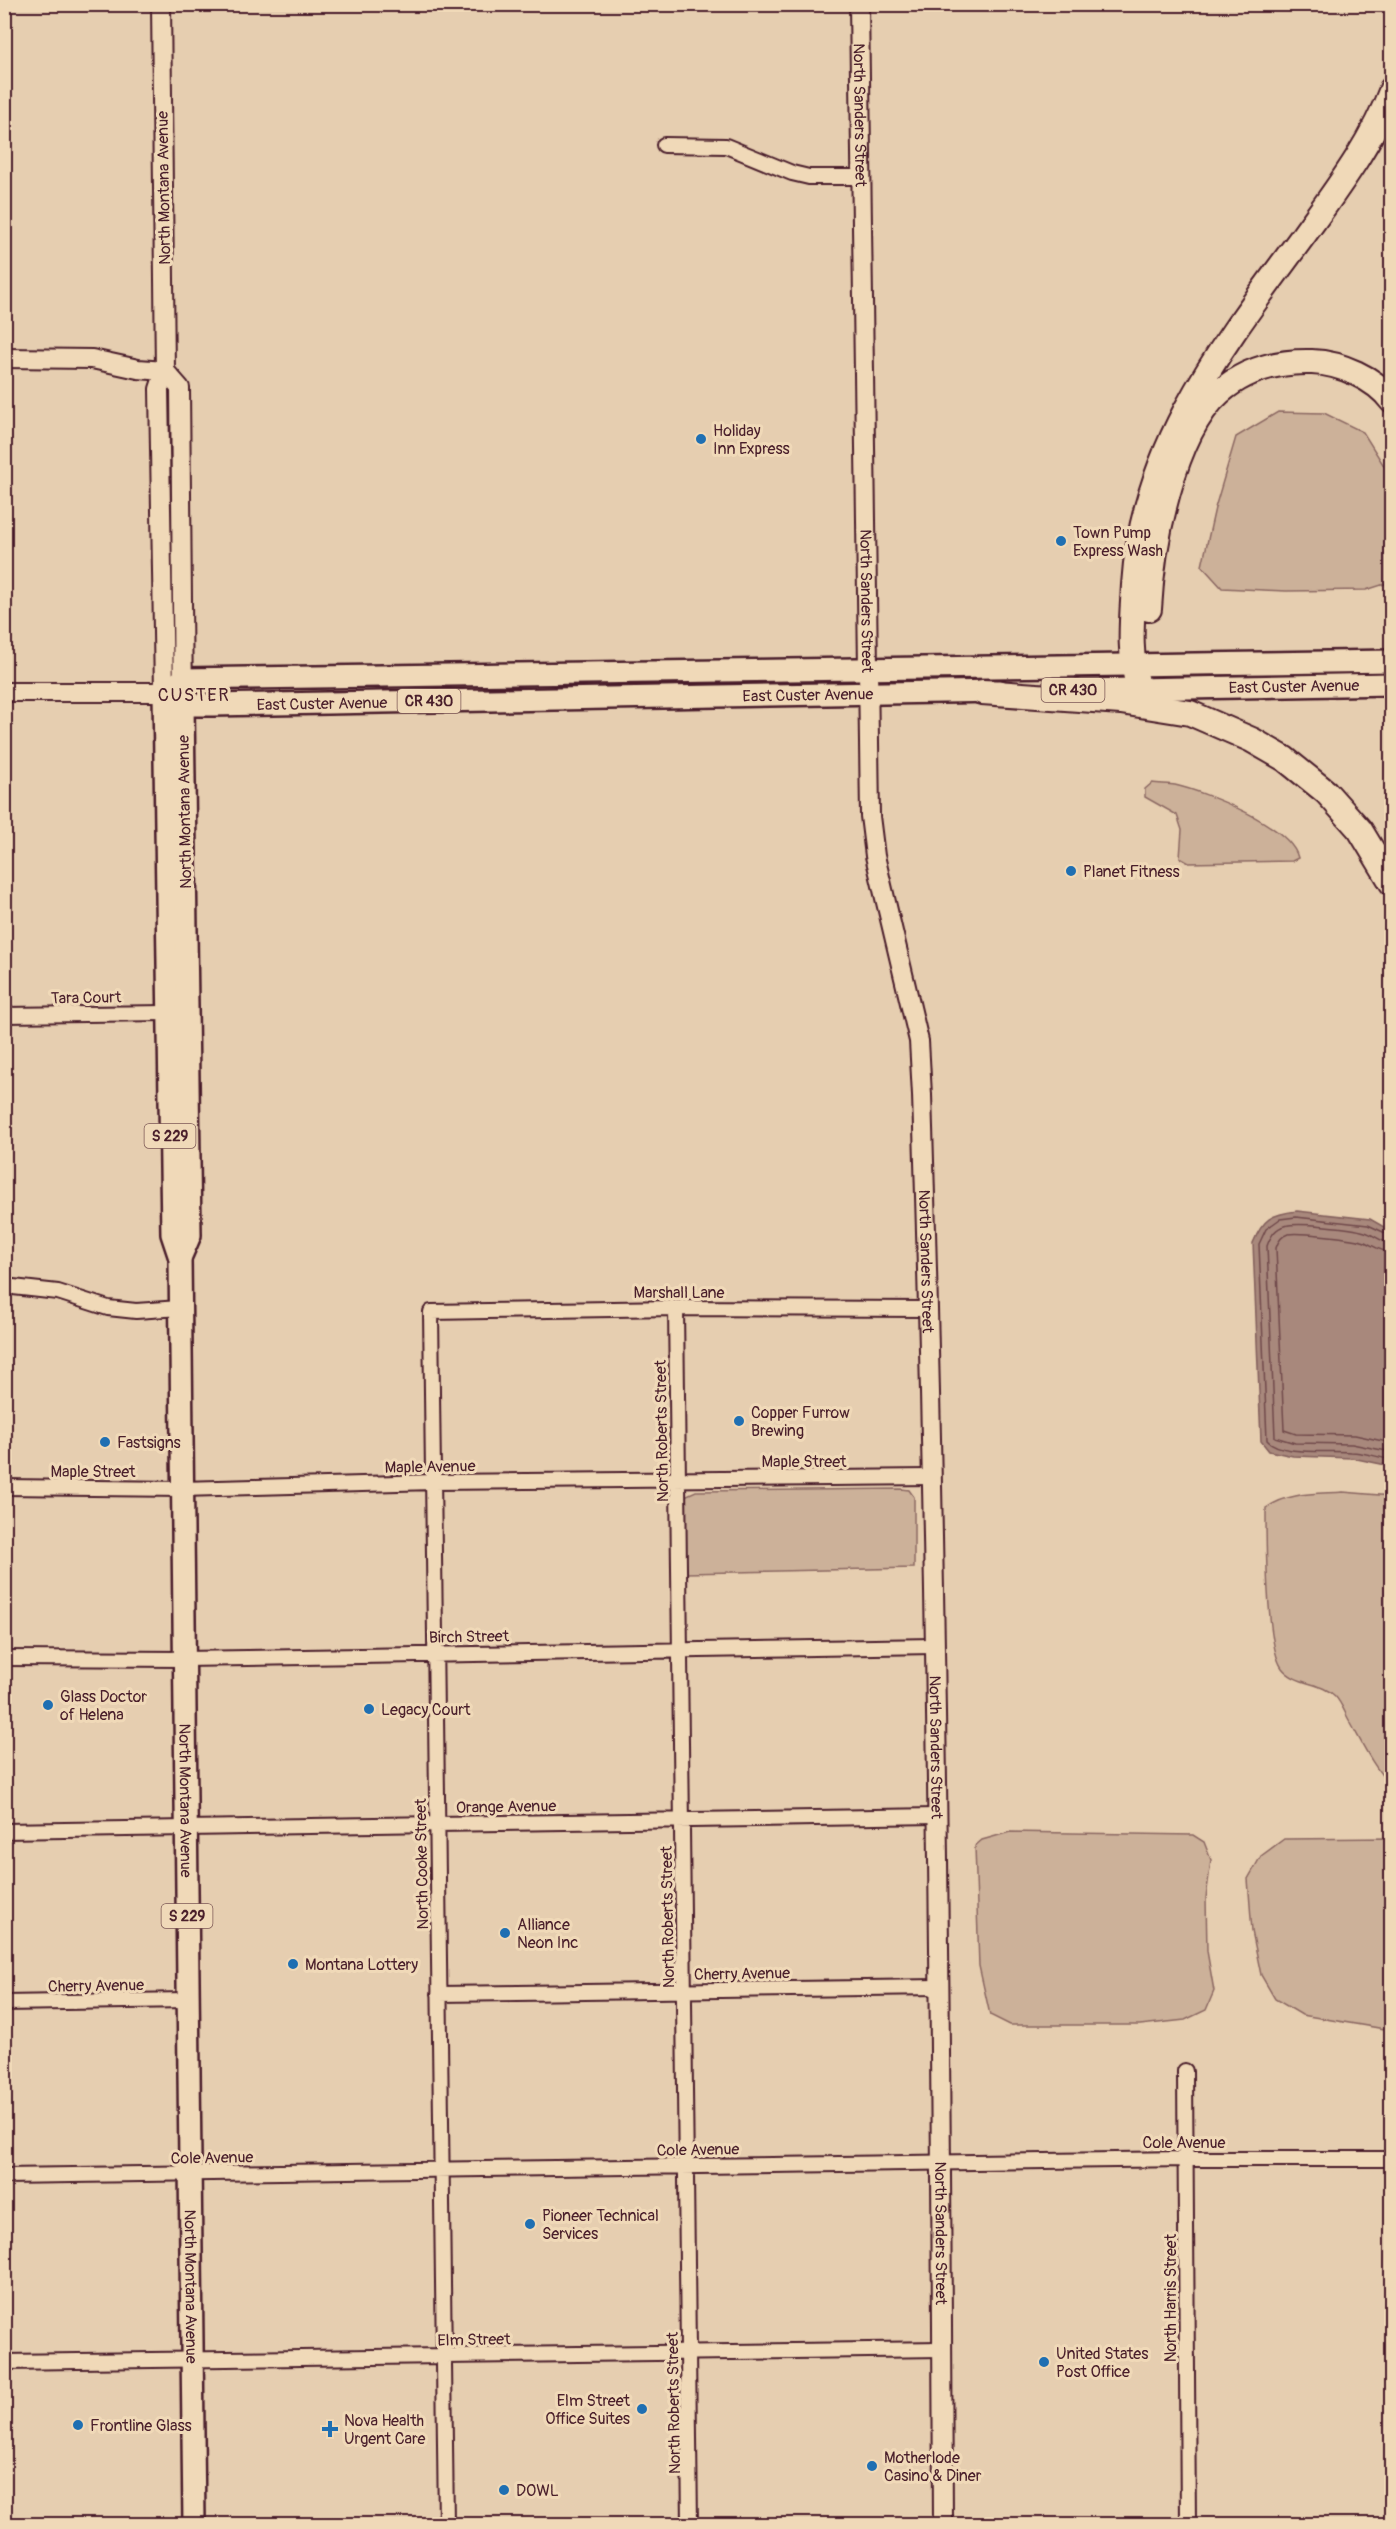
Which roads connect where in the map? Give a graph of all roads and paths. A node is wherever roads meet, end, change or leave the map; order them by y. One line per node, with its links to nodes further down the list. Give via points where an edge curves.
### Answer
1 (161, 4): 7 (street, North Montana Avenue / S 229)
2 (859, 4): 5 (street, North Sanders Street)
3 (1392, 89): 10 (highway, via 1348,175 1233,331 1184,410 1163,456 1146,512 1135,569 1130,647)
4 (664, 146): 5 (street, via 726,146 809,177)
5 (862, 177): 11 (street, North Sanders Street)
6 (4, 358): 7 (street, via 92,359)
7 (165, 371): 12 (street, North Montana Avenue / S 229, via 180,388); 16 (street, North Montana Avenue / S 229, via 159,389)
8 (1392, 401): 10 (highway, via 1371,382 1321,362 1264,367 1218,393 1199,418 1168,493 1157,535)
9 (1392, 661): 10 (main road, East Custer Avenue / CR 430)
10 (1138, 665): 11 (main road, East Custer Avenue / CR 430); 14 (highway)
11 (869, 668): 12 (main road, East Custer Avenue / CR 430); 18 (street, North Sanders Street)
12 (183, 679): 16 (main road); 19 (street, North Montana Avenue / S 229)
13 (1392, 684): 14 (main road, East Custer Avenue / CR 430)
14 (1138, 689): 17 (main road, East Custer Avenue / CR 430)
15 (4, 692): 16 (street)
16 (164, 692): 19 (main road); 21 (main road, North Montana Avenue / S 229)
17 (982, 692): 18 (main road, East Custer Avenue / CR 430); 20 (highway, via 1121,702 1190,713 1252,740 1285,759 1326,792 1359,830)
18 (870, 694): 19 (main road, East Custer Avenue / CR 430); 27 (street, North Sanders Street, via 870,816 875,856 919,1041)
19 (183, 705): 23 (main road, North Montana Avenue / S 229, via 189,1235)
20 (1392, 883)
21 (167, 1013): 22 (street, Tara Court); 23 (main road, North Montana Avenue / S 229, via 172,1234)
22 (4, 1015)
23 (180, 1258): 25 (main road, North Montana Avenue / S 229)
24 (4, 1286): 25 (street, via 58,1292 108,1308)
25 (180, 1308): 33 (main road, North Montana Avenue / S 229)
26 (676, 1308): 27 (street, Marshall Lane); 28 (street, Marshall Lane); 30 (street, North Roberts Street)
27 (928, 1309): 29 (street, North Sanders Street)
28 (430, 1312): 31 (street, North Cooke Street)
29 (931, 1477): 30 (street, Maple Street); 34 (street, North Sanders Street)
30 (678, 1479): 31 (street, Maple Avenue); 35 (street, North Roberts Street)
31 (433, 1482): 33 (street, Maple Avenue); 36 (street, North Cooke Street)
32 (4, 1487): 33 (street, Maple Street)
33 (182, 1489): 38 (main road, North Montana Avenue / S 229)
34 (934, 1646): 35 (street, Birch Street); 39 (street, North Sanders Street)
35 (680, 1649): 36 (street, Birch Street); 40 (street, North Roberts Street)
36 (435, 1653): 38 (street, Birch Street); 41 (street, North Cooke Street)
37 (4, 1658): 38 (street, Birch Street)
38 (184, 1659): 42 (main road, North Montana Avenue / S 229)
39 (936, 1816): 40 (street, Orange Avenue); 44 (street, North Sanders Street)
40 (682, 1820): 41 (street, Orange Avenue); 45 (street, North Roberts Street)
41 (437, 1823): 42 (street, Orange Avenue); 46 (street, North Cooke Street)
42 (186, 1828): 43 (street, Orange Avenue); 47 (main road, North Montana Avenue / S 229)
43 (4, 1831)
44 (938, 1987): 45 (street, Cherry Avenue); 52 (street, North Sanders Street)
45 (684, 1990): 46 (street, Cherry Avenue); 53 (street, North Roberts Street)
46 (439, 1994): 54 (street, North Cooke Street)
47 (187, 2000): 48 (street, Cherry Avenue); 55 (main road, North Montana Avenue / S 229)
48 (4, 2002)
49 (1185, 2071): 50 (street, North Harris Street)
50 (1186, 2159): 51 (street, Cole Avenue); 52 (street, Cole Avenue); 66 (street, North Harris Street)
51 (1392, 2159)
52 (941, 2162): 53 (street, Cole Avenue); 57 (street, North Sanders Street)
53 (686, 2166): 54 (street, Cole Avenue); 58 (street, North Roberts Street)
54 (441, 2169): 55 (street, Cole Avenue); 59 (street, North Cooke Street)
55 (189, 2175): 56 (street, Cole Avenue); 60 (main road, North Montana Avenue / S 229)
56 (4, 2176)
57 (943, 2349): 58 (street, Elm Street); 65 (street, North Sanders Street)
58 (689, 2353): 59 (street, Elm Street); 64 (street, North Roberts Street)
59 (444, 2356): 60 (street, Elm Street); 63 (street, North Cooke Street)
60 (191, 2360): 61 (street, Elm Street); 62 (main road, North Montana Avenue / S 229)
61 (4, 2362)
62 (194, 2524)
63 (446, 2524)
64 (690, 2524)
65 (943, 2524)
66 (1188, 2524)

